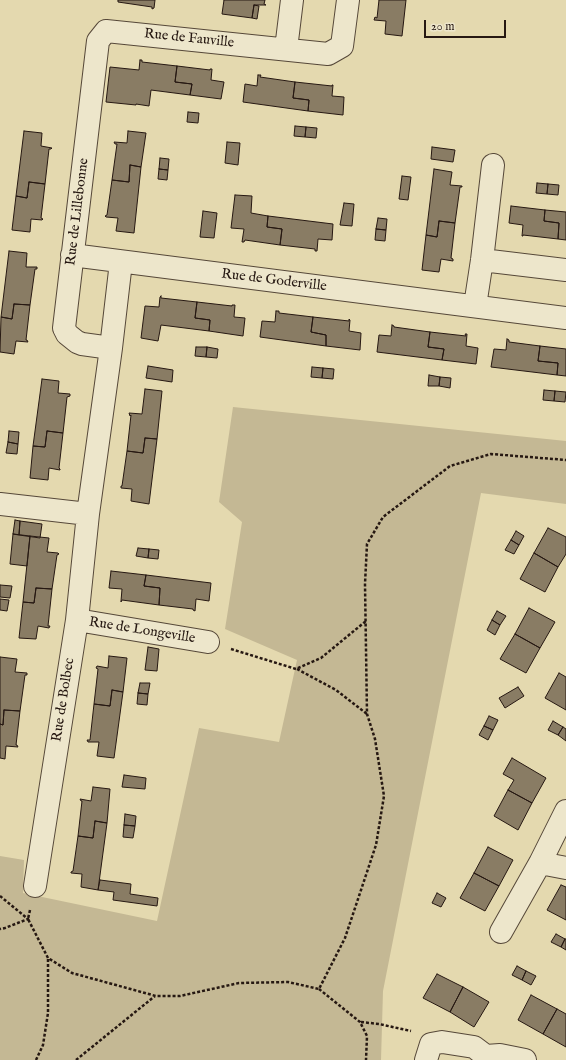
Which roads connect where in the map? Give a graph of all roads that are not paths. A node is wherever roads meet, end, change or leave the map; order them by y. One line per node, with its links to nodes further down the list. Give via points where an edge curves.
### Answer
1 (292, 0): 4 (street)
2 (348, 0): 4 (street, Rue de Fauville, via 342,46 328,54)
3 (98, 42): 4 (street, Rue de Fauville, via 106,31); 6 (street, Rue de Lillebonne)
4 (286, 49)
5 (493, 165): 7 (street)
6 (72, 255): 8 (street, Rue de Goderville); 12 (street, Rue de Lillebonne, via 64,328 77,342)
7 (482, 260): 9 (street); 10 (street)
8 (121, 262): 10 (street, Rue de Goderville); 12 (street)
9 (566, 270)
10 (475, 306): 11 (street, Rue de Goderville)
11 (566, 318)
12 (111, 348): 14 (street)
13 (0, 504): 14 (street)
14 (88, 514): 15 (street, Rue de Bolbec)
15 (77, 620): 16 (street, Rue de Longeville); 20 (street, Rue de Bolbec)
16 (208, 642)
17 (566, 810): 18 (street)
18 (540, 862): 19 (street); 21 (street)
19 (566, 868)
20 (35, 886)
21 (501, 932)
22 (428, 1052): 23 (street, via 442,1042 474,1047)
23 (486, 1058): 24 (street, via 500,1054)
24 (525, 1060)

